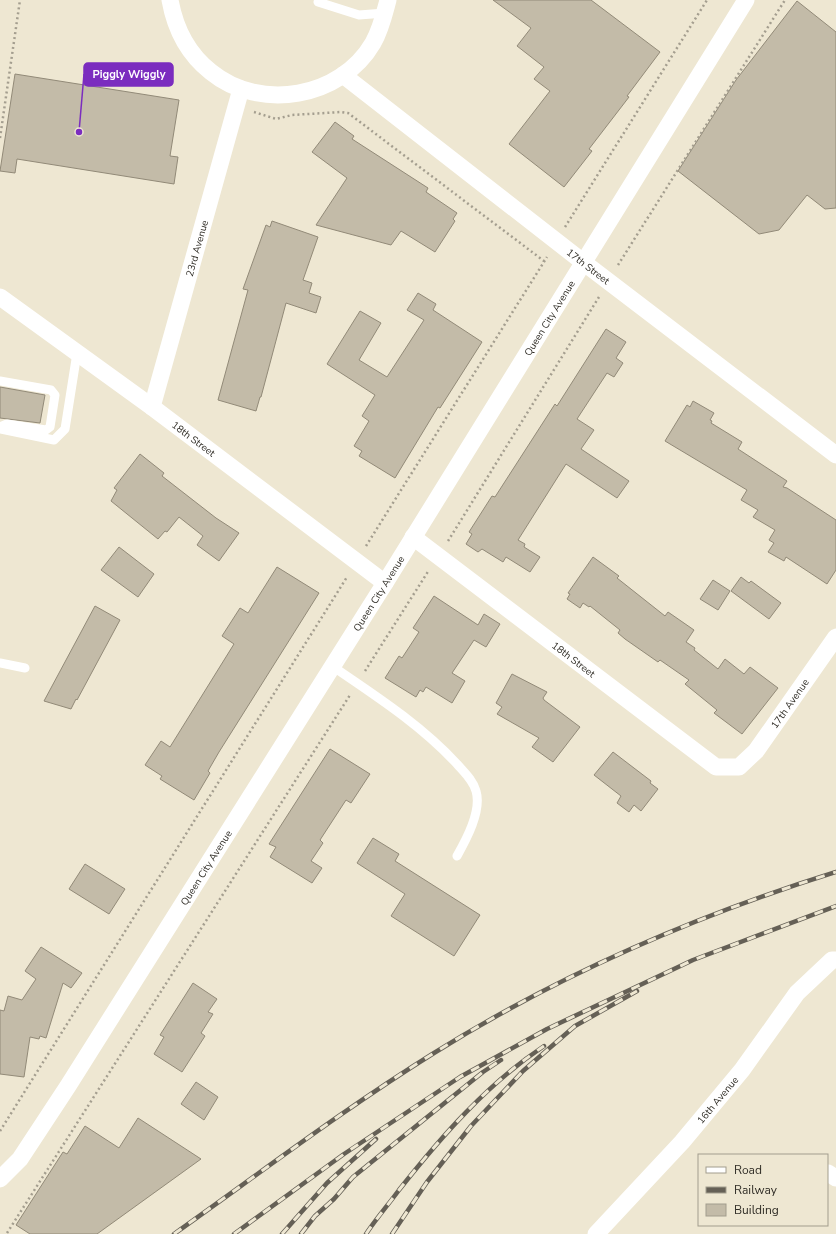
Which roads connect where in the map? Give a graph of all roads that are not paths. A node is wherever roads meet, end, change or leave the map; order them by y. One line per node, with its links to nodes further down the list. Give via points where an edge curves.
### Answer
1 (170, 0): 6 (street, via 172,15 181,37 194,57 212,73)
2 (746, 0): 7 (street, Queen City Avenue)
3 (318, 2): 4 (lane, via 359,15)
4 (386, 6): 5 (street, via 383,22 373,44)
5 (343, 75): 6 (street, via 325,86 299,94 276,96); 7 (street, 17th Street)
6 (241, 89): 11 (street, 23rd Avenue)
7 (583, 262): 13 (street, 17th Street); 14 (street, Queen City Avenue)
8 (0, 297): 9 (street, 18th Street)
9 (77, 353): 11 (street, 18th Street); 12 (lane, via 65,429 59,437 54,440)
10 (0, 381): 12 (lane, via 51,390 55,395 50,427 46,430 7,424)
11 (152, 407): 15 (street, 18th Street)
12 (0, 428)
13 (836, 455)
14 (413, 537): 15 (street, Queen City Avenue); 20 (street, 18th Street, via 716,768)
15 (385, 583): 18 (street, Queen City Avenue)
16 (836, 637): 20 (street, 17th Avenue, via 756,751)
17 (0, 663): 19 (lane)
18 (332, 666): 21 (lane, via 414,723 469,777 476,791 477,805 470,833); 23 (street, Queen City Avenue, via 68,1086 20,1159)
19 (25, 668)
20 (739, 767)
21 (457, 856)
22 (834, 960): 24 (street, 16th Avenue, via 797,993 742,1070 682,1142)
23 (0, 1178)
24 (596, 1234)

